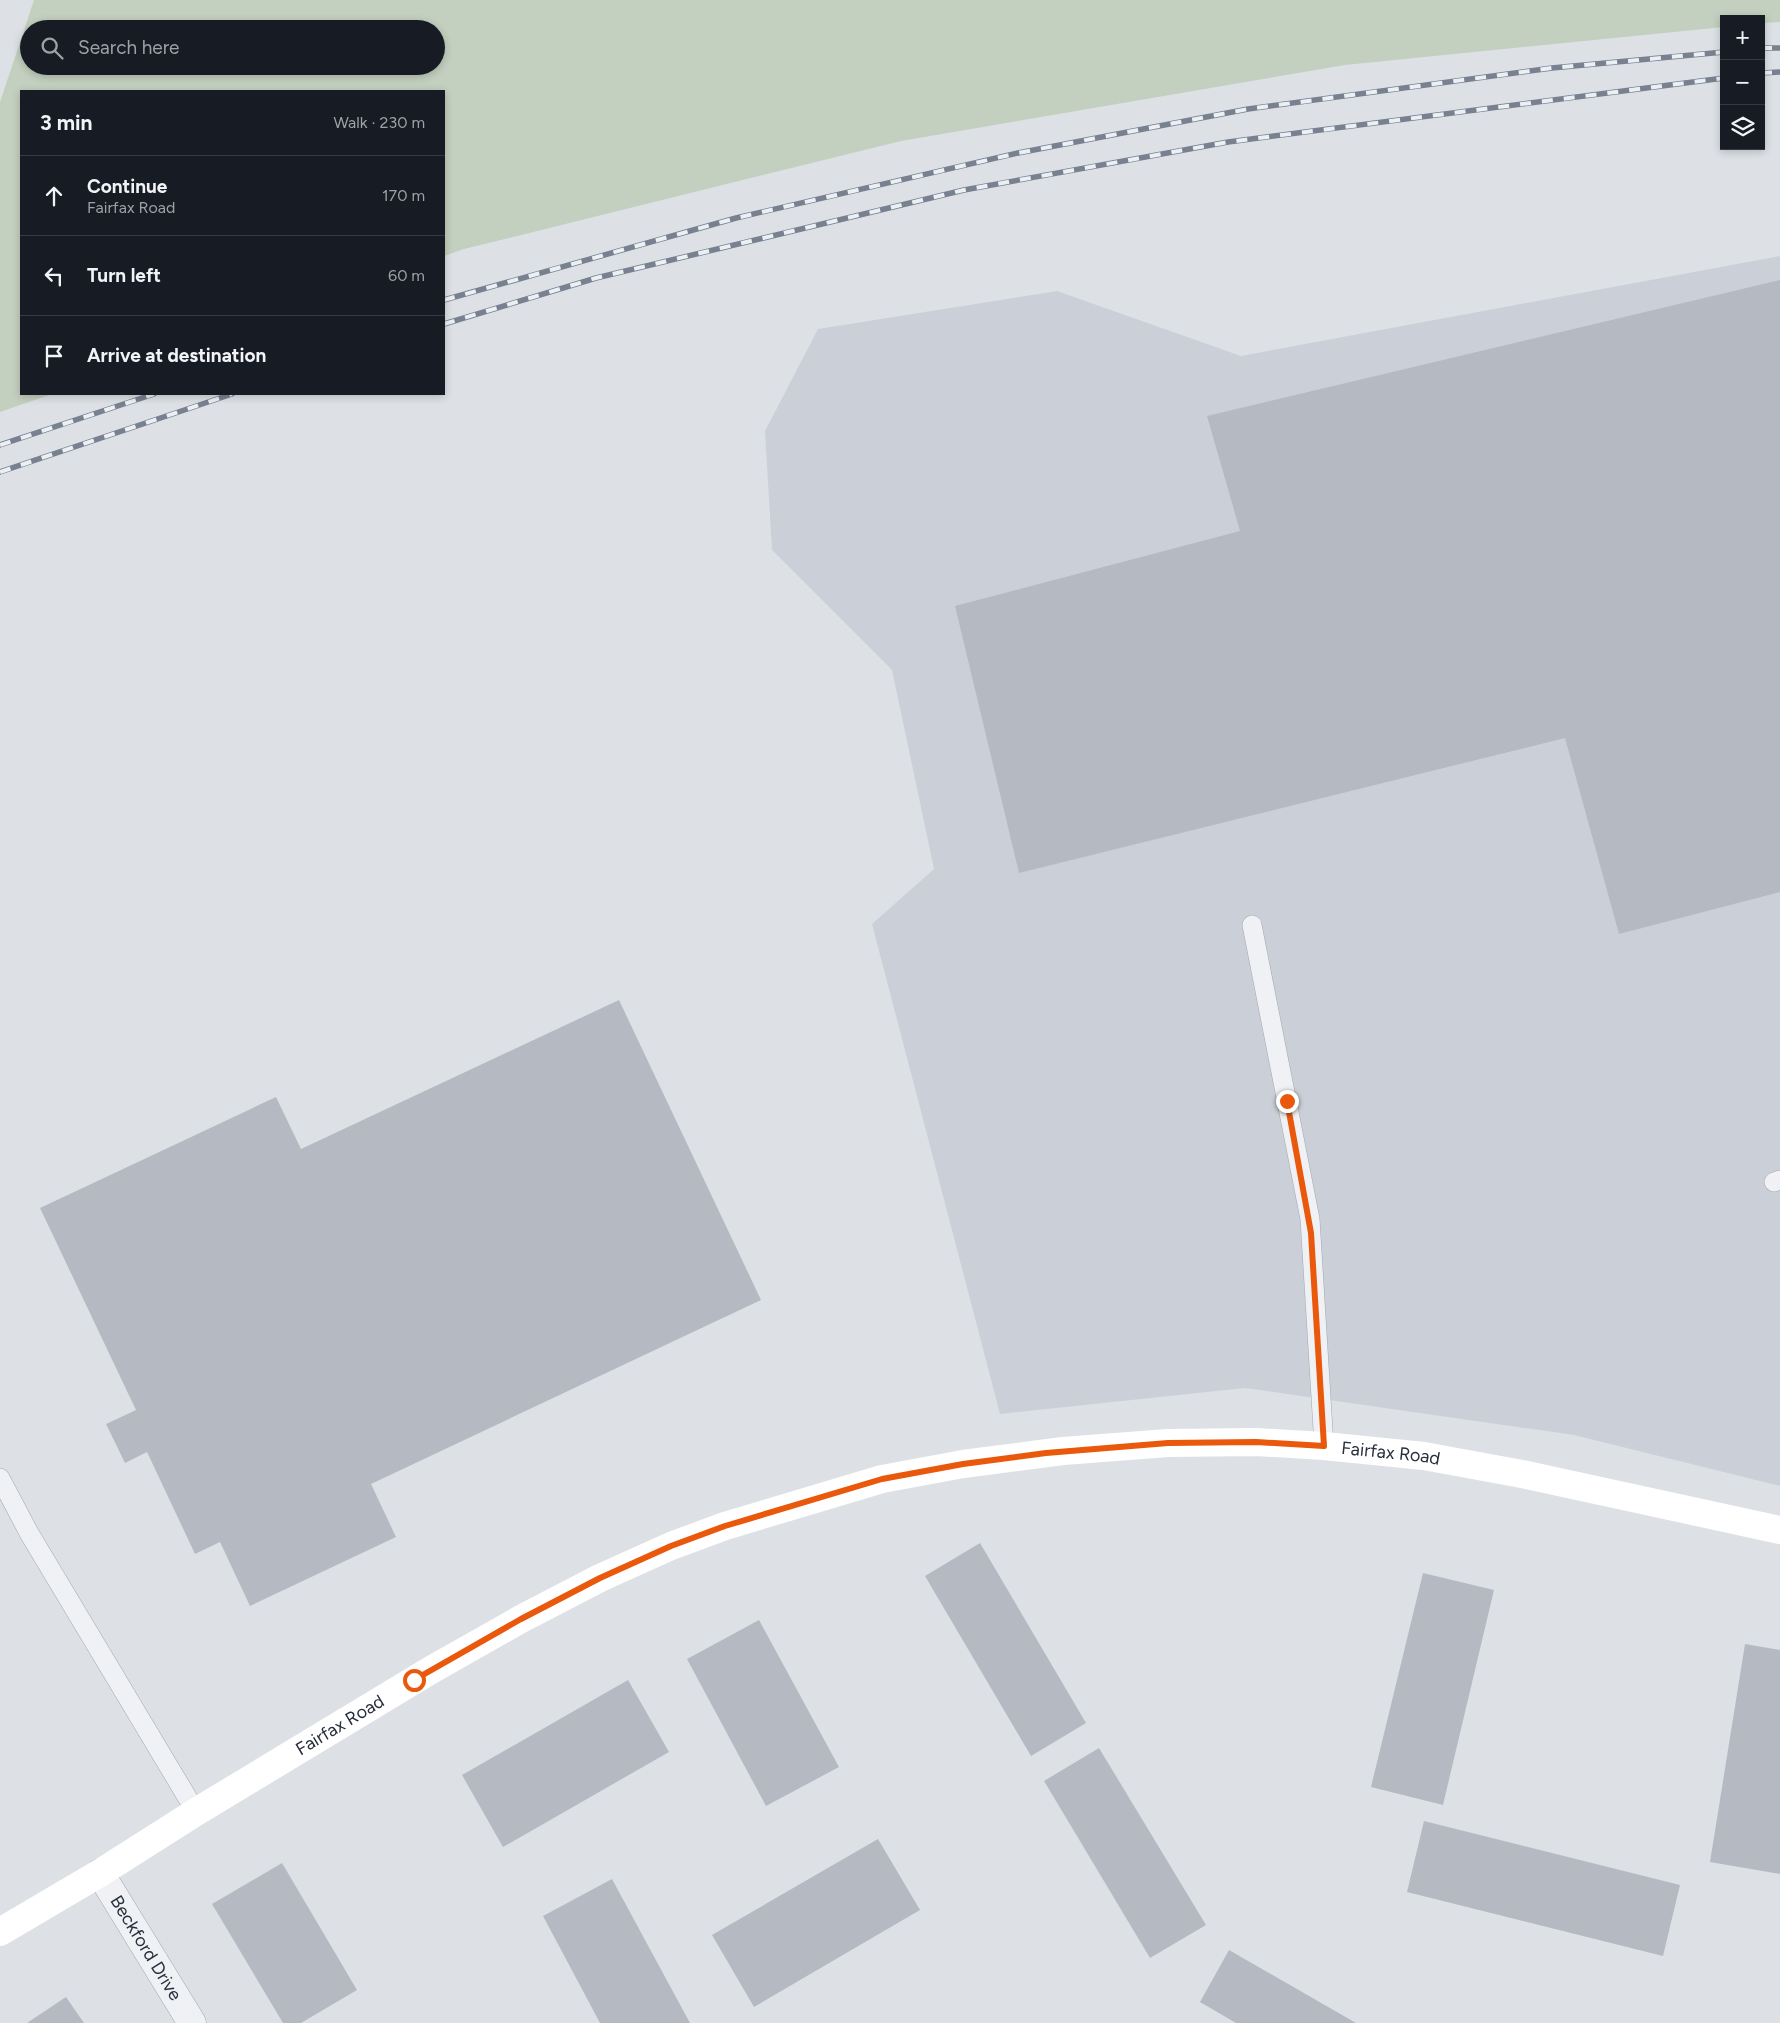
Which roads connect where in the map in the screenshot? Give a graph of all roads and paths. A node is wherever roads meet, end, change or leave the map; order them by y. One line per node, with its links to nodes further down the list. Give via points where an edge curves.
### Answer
1 (1252, 925): 2 (lane, via 1310,1219)
2 (1324, 1446): 4 (street, Fairfax Road, via 1424,1456 1522,1474); 5 (street, Fairfax Road, via 1256,1442 1168,1443 1063,1451 972,1463 882,1479 725,1526 600,1578 521,1619)
3 (0, 1478): 5 (lane)
4 (1780, 1530)
5 (196, 1812): 6 (street, Fairfax Road)
6 (100, 1873): 7 (street, Fairfax Road); 8 (street, Beckford Drive)
7 (0, 1932)
8 (192, 2023)

